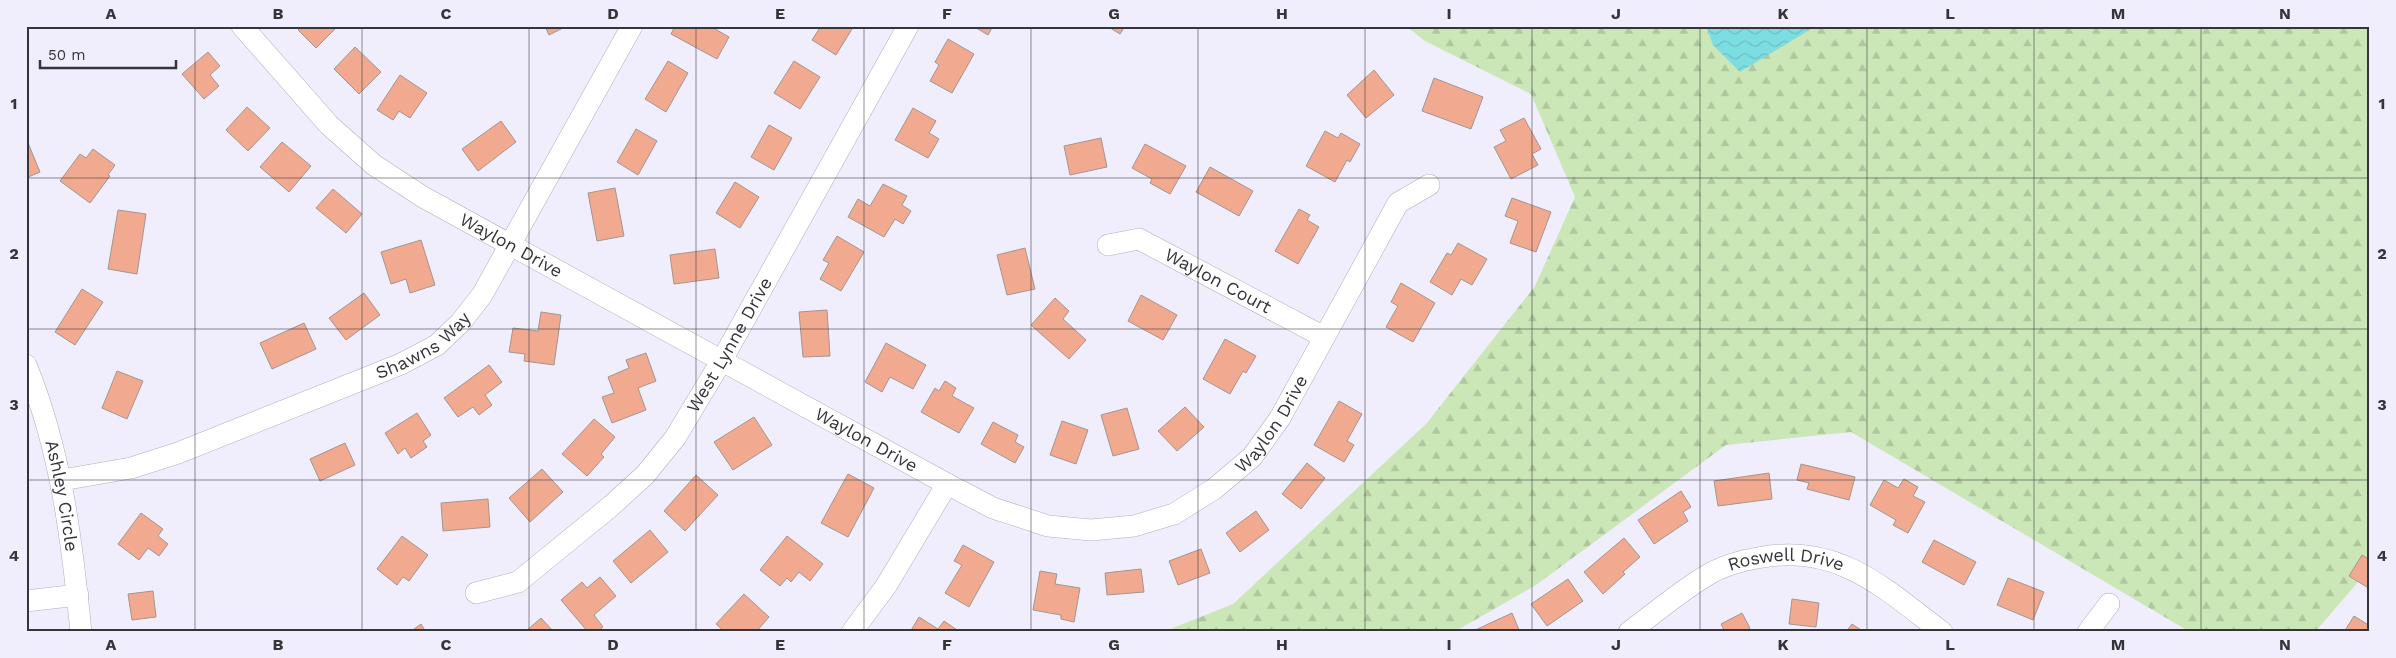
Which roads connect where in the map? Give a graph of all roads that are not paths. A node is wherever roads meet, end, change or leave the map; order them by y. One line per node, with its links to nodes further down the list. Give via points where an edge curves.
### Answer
1 (242, 26): 6 (street, Waylon Drive, via 329,126 374,165 423,197)
2 (632, 26): 6 (street, Shawns Way)
3 (908, 26): 8 (street, West Lynne Drive)
4 (1429, 185): 7 (street, Waylon Drive, via 1398,202)
5 (1108, 245): 7 (street, Waylon Court, via 1139,239)
6 (511, 246): 8 (street, Waylon Drive); 10 (street, Shawns Way, via 482,295 461,322 437,345 401,364 178,453 131,468)
7 (1324, 337): 11 (street, Waylon Drive, via 1280,418 1252,457 1214,489 1174,514 1134,526 1091,530 1048,526 993,508)
8 (722, 360): 11 (street, Waylon Drive); 12 (street, West Lynne Drive, via 675,438 645,476 518,582)
9 (26, 365): 10 (street, Ashley Circle, via 37,391)
10 (62, 480): 13 (street, Ashley Circle)
11 (947, 484): 17 (street, via 886,586)
12 (476, 593)
13 (78, 595): 14 (street); 16 (street, Ashley Circle)
14 (26, 601)
15 (2109, 604): 20 (street)
16 (81, 632)
17 (852, 632)
18 (1630, 632): 19 (street, Roswell Drive, via 1707,575 1742,560 1779,554 1815,556 1848,566 1878,584)
19 (1942, 632)
20 (2088, 632)

